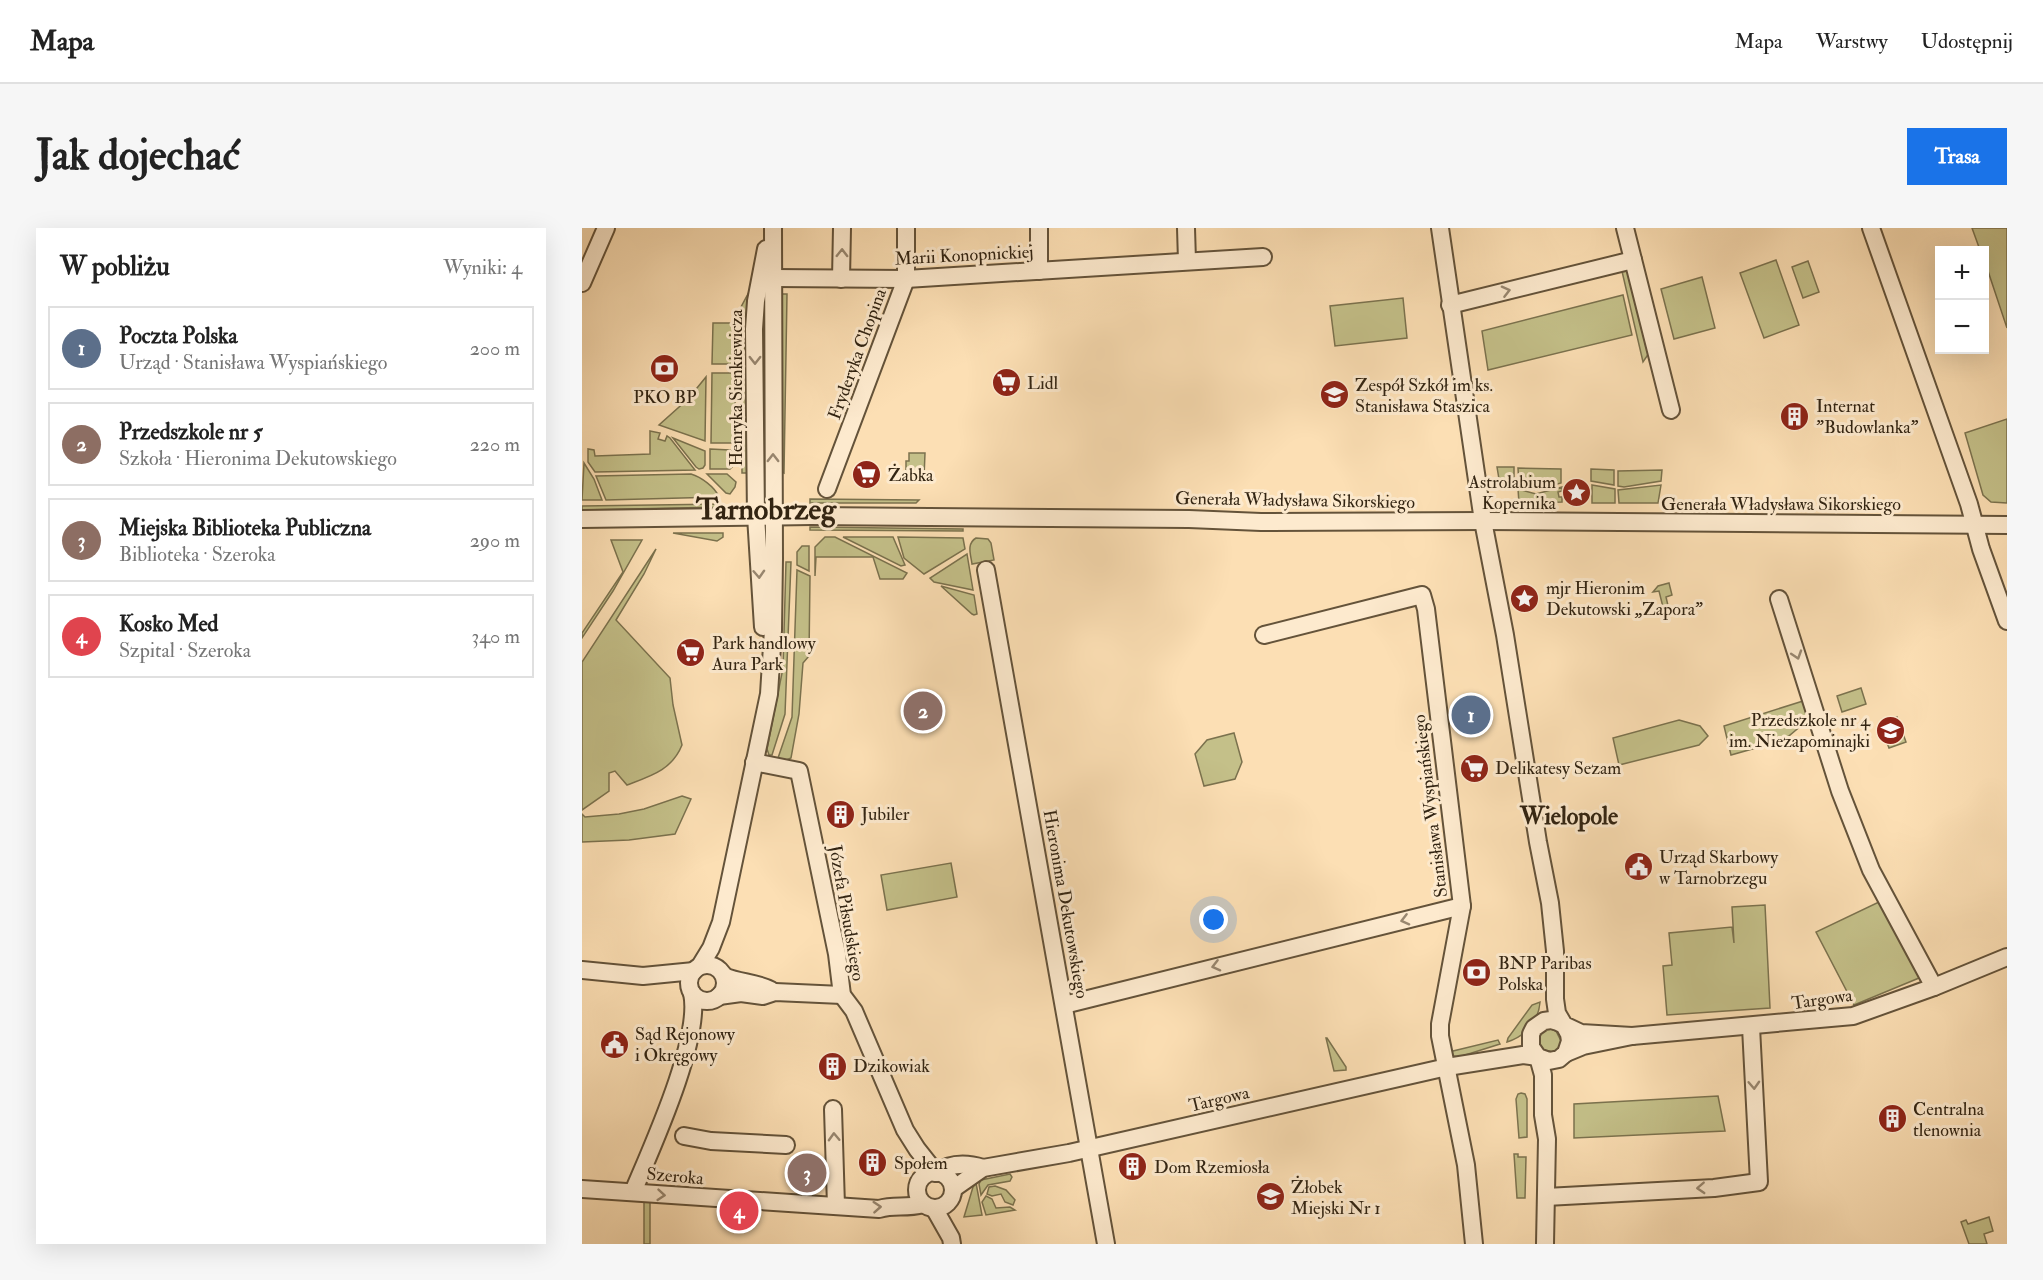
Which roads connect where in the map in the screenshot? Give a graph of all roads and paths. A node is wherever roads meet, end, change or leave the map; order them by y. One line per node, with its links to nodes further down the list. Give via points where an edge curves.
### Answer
1 (606, 228): 17 (street)
2 (771, 228): 14 (street, Henryka Sienkiewicza); 21 (street, Henryka Sienkiewicza, one-way to 21, via 754,329)
3 (842, 228): 15 (street, one-way to 3)
4 (906, 228): 16 (street, Fryderyka Chopina)
5 (1039, 228): 13 (street)
6 (1186, 228): 12 (street)
7 (1440, 228): 18 (street)
8 (1624, 228): 11 (street)
9 (1871, 228): 25 (street)
10 (1263, 257): 12 (street, Marii Konopnickiej)
11 (1633, 260): 18 (street, one-way to 11); 19 (street)
12 (1186, 261): 13 (street, Marii Konopnickiej)
13 (1039, 271): 16 (street, Marii Konopnickiej)
14 (774, 278): 15 (street, Marii Konopnickiej); 22 (street, Henryka Sienkiewicza, one-way to 14)
15 (841, 279): 16 (street, Marii Konopnickiej)
16 (906, 279): 20 (street, Fryderyka Chopina)
17 (582, 283)
18 (1450, 305): 24 (street)
19 (1671, 410)
20 (827, 489)
21 (756, 516): 22 (street, Generała Władysława Sikorskiego); 23 (street, Generała Władysława Sikorskiego); 31 (street, Henryka Sienkiewicza, one-way to 31)
22 (774, 516): 24 (street, Generała Władysława Sikorskiego); 31 (street, Henryka Sienkiewicza)
23 (582, 519)
24 (1483, 521): 25 (street, Generała Władysława Sikorskiego); 33 (street)
25 (1975, 525): 26 (street, Generała Władysława Sikorskiego); 29 (street)
26 (2007, 525)
27 (986, 570): 46 (street, Hieronima Dekutowskiego)
28 (1779, 599): 41 (street, one-way to 41, via 1840,791 1871,870)
29 (2007, 621)
30 (1264, 635): 34 (street, Stanisława Wyspiańskiego, via 1422,595)
31 (769, 694): 32 (street, Henryka Sienkiewicza)
32 (754, 762): 35 (street, Henryka Sienkiewicza); 44 (street, Józefa Piłsudskiego, via 799,771)
33 (1538, 842): 47 (street, via 1550,903 1555,999); 49 (street, via 1545,1010)
34 (1462, 906): 46 (street, one-way to 46); 54 (street, Stanisława Wyspiańskiego, via 1440,1024 1441,1043)
35 (722, 922): 37 (street, Henryka Sienkiewicza); 39 (street, Henryka Sienkiewicza)
36 (2007, 957): 41 (street, Targowa)
37 (697, 969): 39 (street, via 710,965); 40 (street); 42 (street, via 689,980)
38 (582, 970): 40 (street)
39 (721, 973): 43 (street); 45 (street, via 724,987)
40 (643, 976): 42 (street)
41 (1934, 987): 48 (street, Targowa, via 1853,1016)
42 (692, 991): 45 (street, via 700,999); 51 (street, via 695,1004)
43 (775, 992): 44 (street); 45 (street)
44 (842, 995): 56 (street, Józefa Piłsudskiego, via 854,1011)
45 (715, 998): 51 (street)
46 (1064, 1005): 60 (street, Hieronima Dekutowskiego)
47 (1564, 1025): 49 (street, via 1551,1020); 50 (street, Targowa, via 1587,1034); 52 (street, via 1570,1041)
48 (1750, 1027): 50 (street, Targowa); 67 (street, one-way to 67, via 1759,1182)
49 (1535, 1029): 53 (street, via 1531,1047); 54 (street, Targowa, via 1518,1042)
50 (1632, 1036): 52 (street, Targowa, via 1583,1046)
51 (688, 1043): 57 (street, via 674,1088)
52 (1563, 1056): 53 (street, via 1549,1061); 58 (street, via 1554,1075)
53 (1538, 1057): 54 (street, Targowa, via 1523,1055); 58 (street)
54 (1455, 1065): 60 (street, Targowa); 72 (street, Stanisława Wyspiańskiego)
55 (833, 1109): 68 (street, one-way to 55)
56 (905, 1130): 62 (street, Józefa Piłsudskiego); 63 (street, Józefa Piłsudskiego)
57 (672, 1134): 59 (street, via 711,1141); 65 (street)
58 (1547, 1138): 67 (street)
59 (786, 1145)
60 (1089, 1149): 61 (street, Targowa); 71 (street, Hieronima Dekutowskiego)
61 (983, 1168): 62 (street, Targowa, via 946,1166); 66 (street, Targowa)
62 (936, 1173): 63 (street); 66 (street, via 947,1177)
63 (920, 1180): 69 (street, via 917,1190)
64 (582, 1189): 65 (street, Szeroka)
65 (633, 1192): 68 (street, Szeroka, one-way to 68)
66 (952, 1194): 69 (street, via 944,1206); 70 (street)
67 (1546, 1197): 73 (street)
68 (836, 1206): 69 (street, Szeroka, one-way to 69)
69 (929, 1206): 70 (street)
70 (952, 1241)
71 (1106, 1244)
72 (1474, 1244)
73 (1545, 1244)

